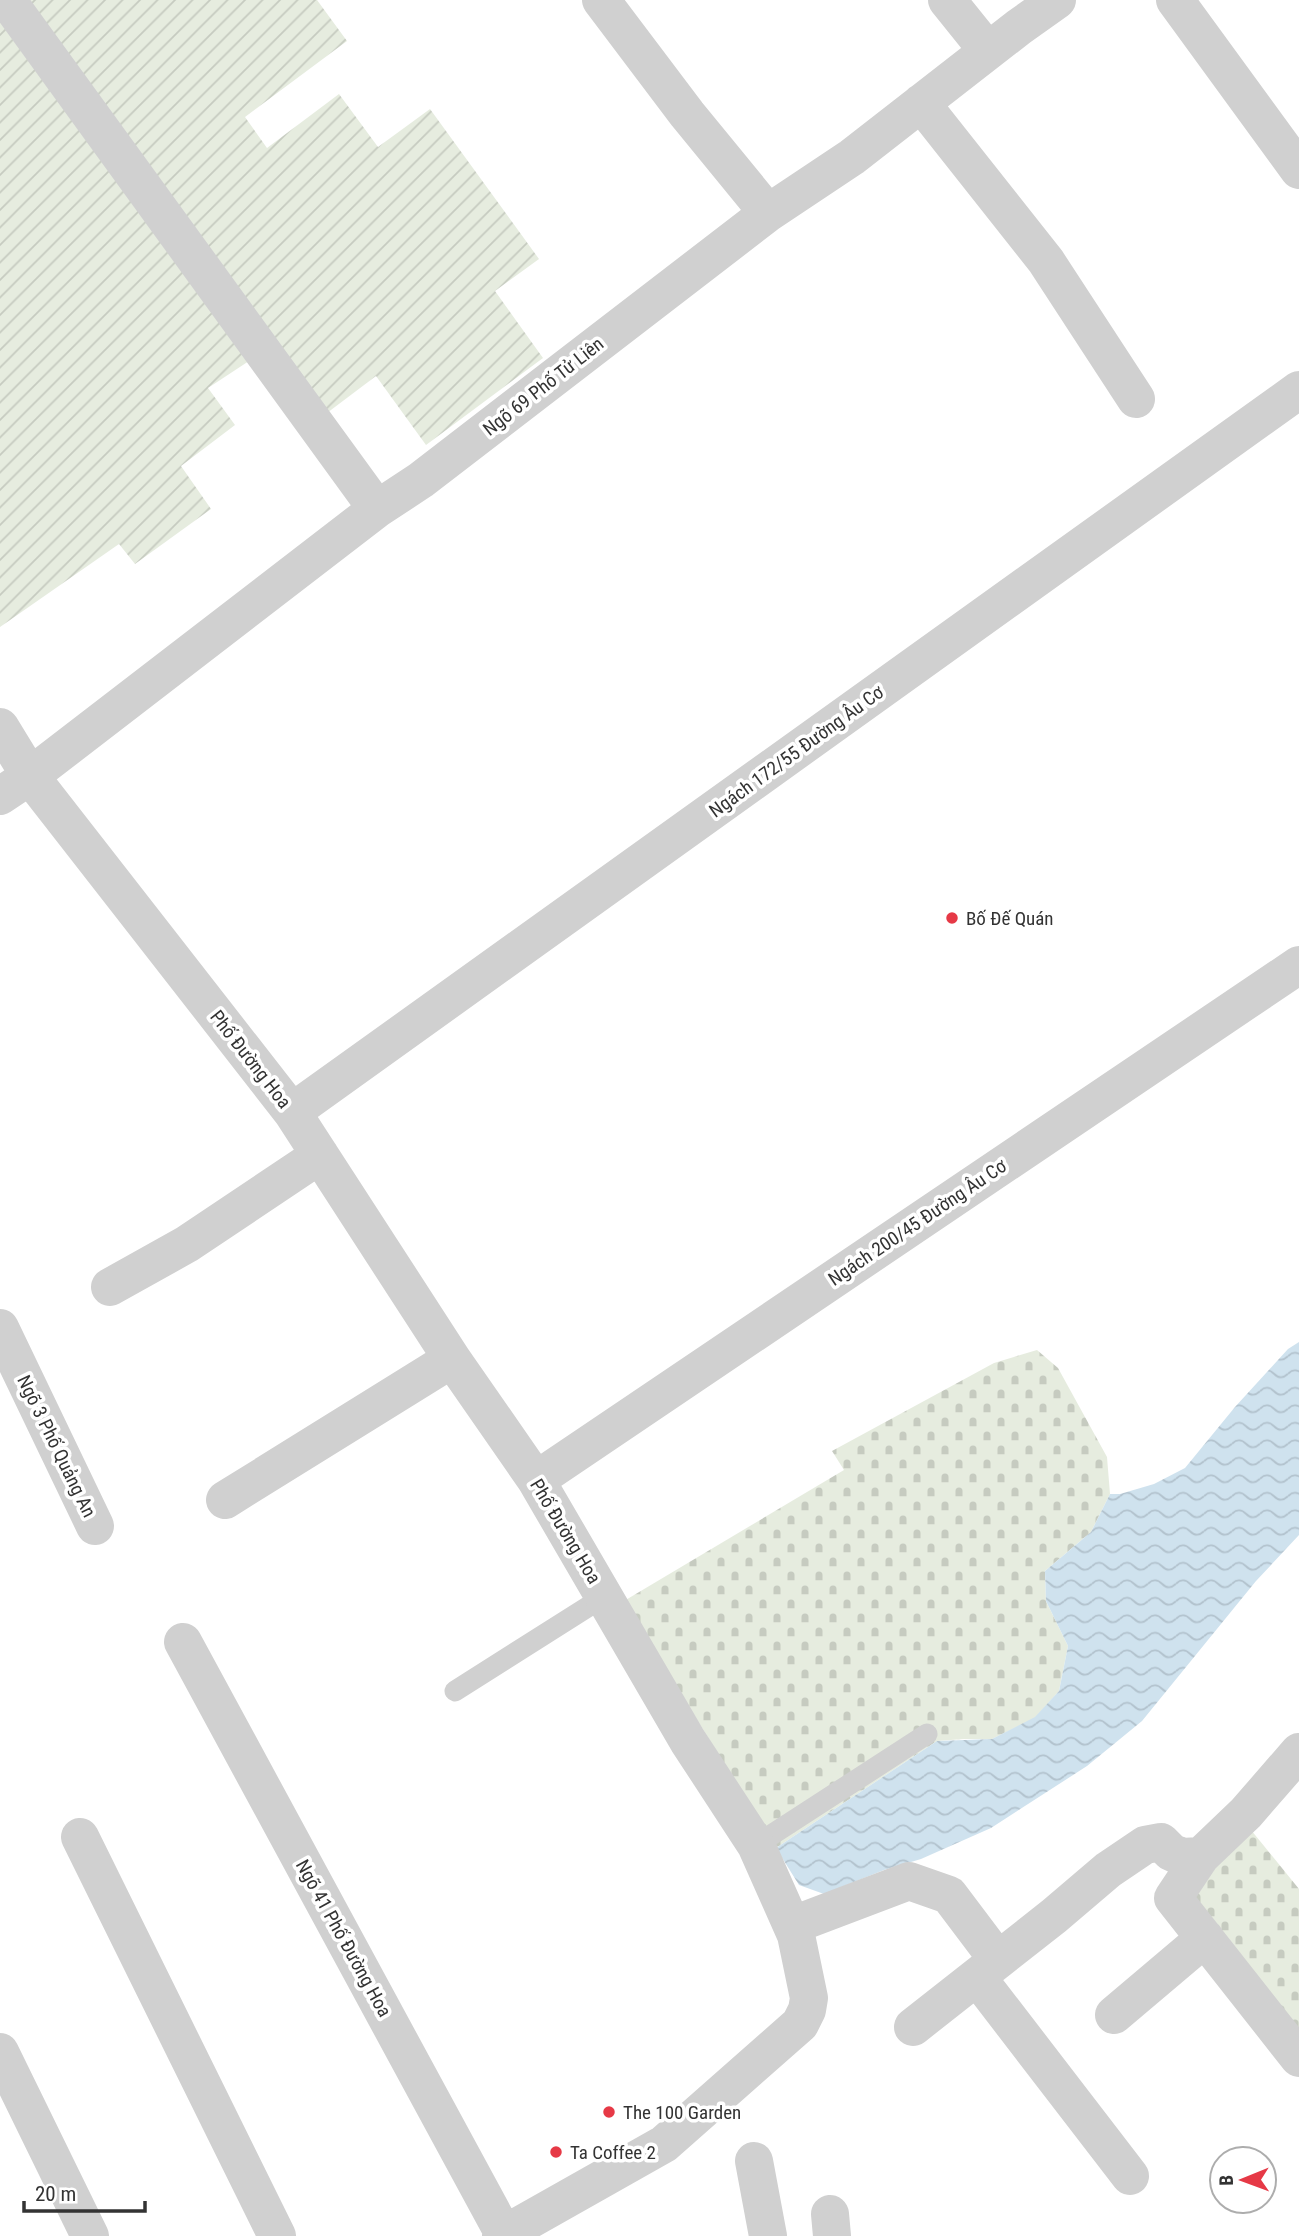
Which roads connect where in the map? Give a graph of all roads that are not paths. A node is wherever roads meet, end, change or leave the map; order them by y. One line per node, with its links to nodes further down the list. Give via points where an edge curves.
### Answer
1 (7, 0): 12 (street)
2 (601, 0): 9 (street)
3 (947, 0): 6 (street)
4 (1057, 0): 6 (street, Ngõ 69 Phố Tử Liên)
5 (1175, 0): 8 (street)
6 (988, 51): 7 (street, Ngõ 69 Phố Tử Liên)
7 (921, 103): 9 (street, Ngõ 69 Phố Tử Liên, via 852,158); 11 (street, via 1046,261)
8 (1299, 170)
9 (768, 213): 12 (street, Ngõ 69 Phố Tử Liên)
10 (1299, 390): 16 (street, Ngách 172/55 Đường Âu Cơ)
11 (1136, 399)
12 (377, 509): 14 (street, Ngõ 69 Phố Tử Liên)
13 (0, 727): 14 (street, Phố Đường Hoa)
14 (15, 786): 16 (street, Phố Đường Hoa)
15 (1299, 965): 21 (street, Ngách 200/45 Đường Âu Cơ)
16 (292, 1112): 17 (street, Phố Đường Hoa)
17 (320, 1155): 18 (street, via 187,1244); 20 (street, Phố Đường Hoa)
18 (110, 1287)
19 (0, 1328): 23 (street, Ngõ 3 Phố Quảng An)
20 (452, 1359): 21 (street, Phố Đường Hoa); 22 (street)
21 (536, 1480): 24 (street, Phố Đường Hoa)
22 (225, 1500)
23 (95, 1526)
24 (605, 1596): 26 (lane); 30 (street, Phố Đường Hoa, via 688,1741)
25 (183, 1642): 41 (street, Ngõ 41 Phố Đường Hoa)
26 (455, 1691)
27 (927, 1734): 30 (lane)
28 (1299, 1752): 31 (street)
29 (80, 1837): 43 (street)
30 (756, 1845): 32 (street, Phố Đường Hoa)
31 (1201, 1856): 33 (street, via 1173,1898); 34 (street, via 1182,1857 1161,1842 1145,1845)
32 (793, 1925): 34 (street, via 909,1881 949,1895); 41 (street, Phố Đường Hoa, via 809,1998 800,2024 664,2144)
33 (1205, 1938): 35 (street); 38 (street)
34 (987, 1969): 36 (street); 40 (street)
35 (1114, 2015)
36 (913, 2027)
37 (0, 2052): 42 (street)
38 (1299, 2057)
39 (754, 2161): 44 (street)
40 (1130, 2176)
41 (504, 2235)
42 (90, 2236)
43 (277, 2236)
44 (768, 2236)

